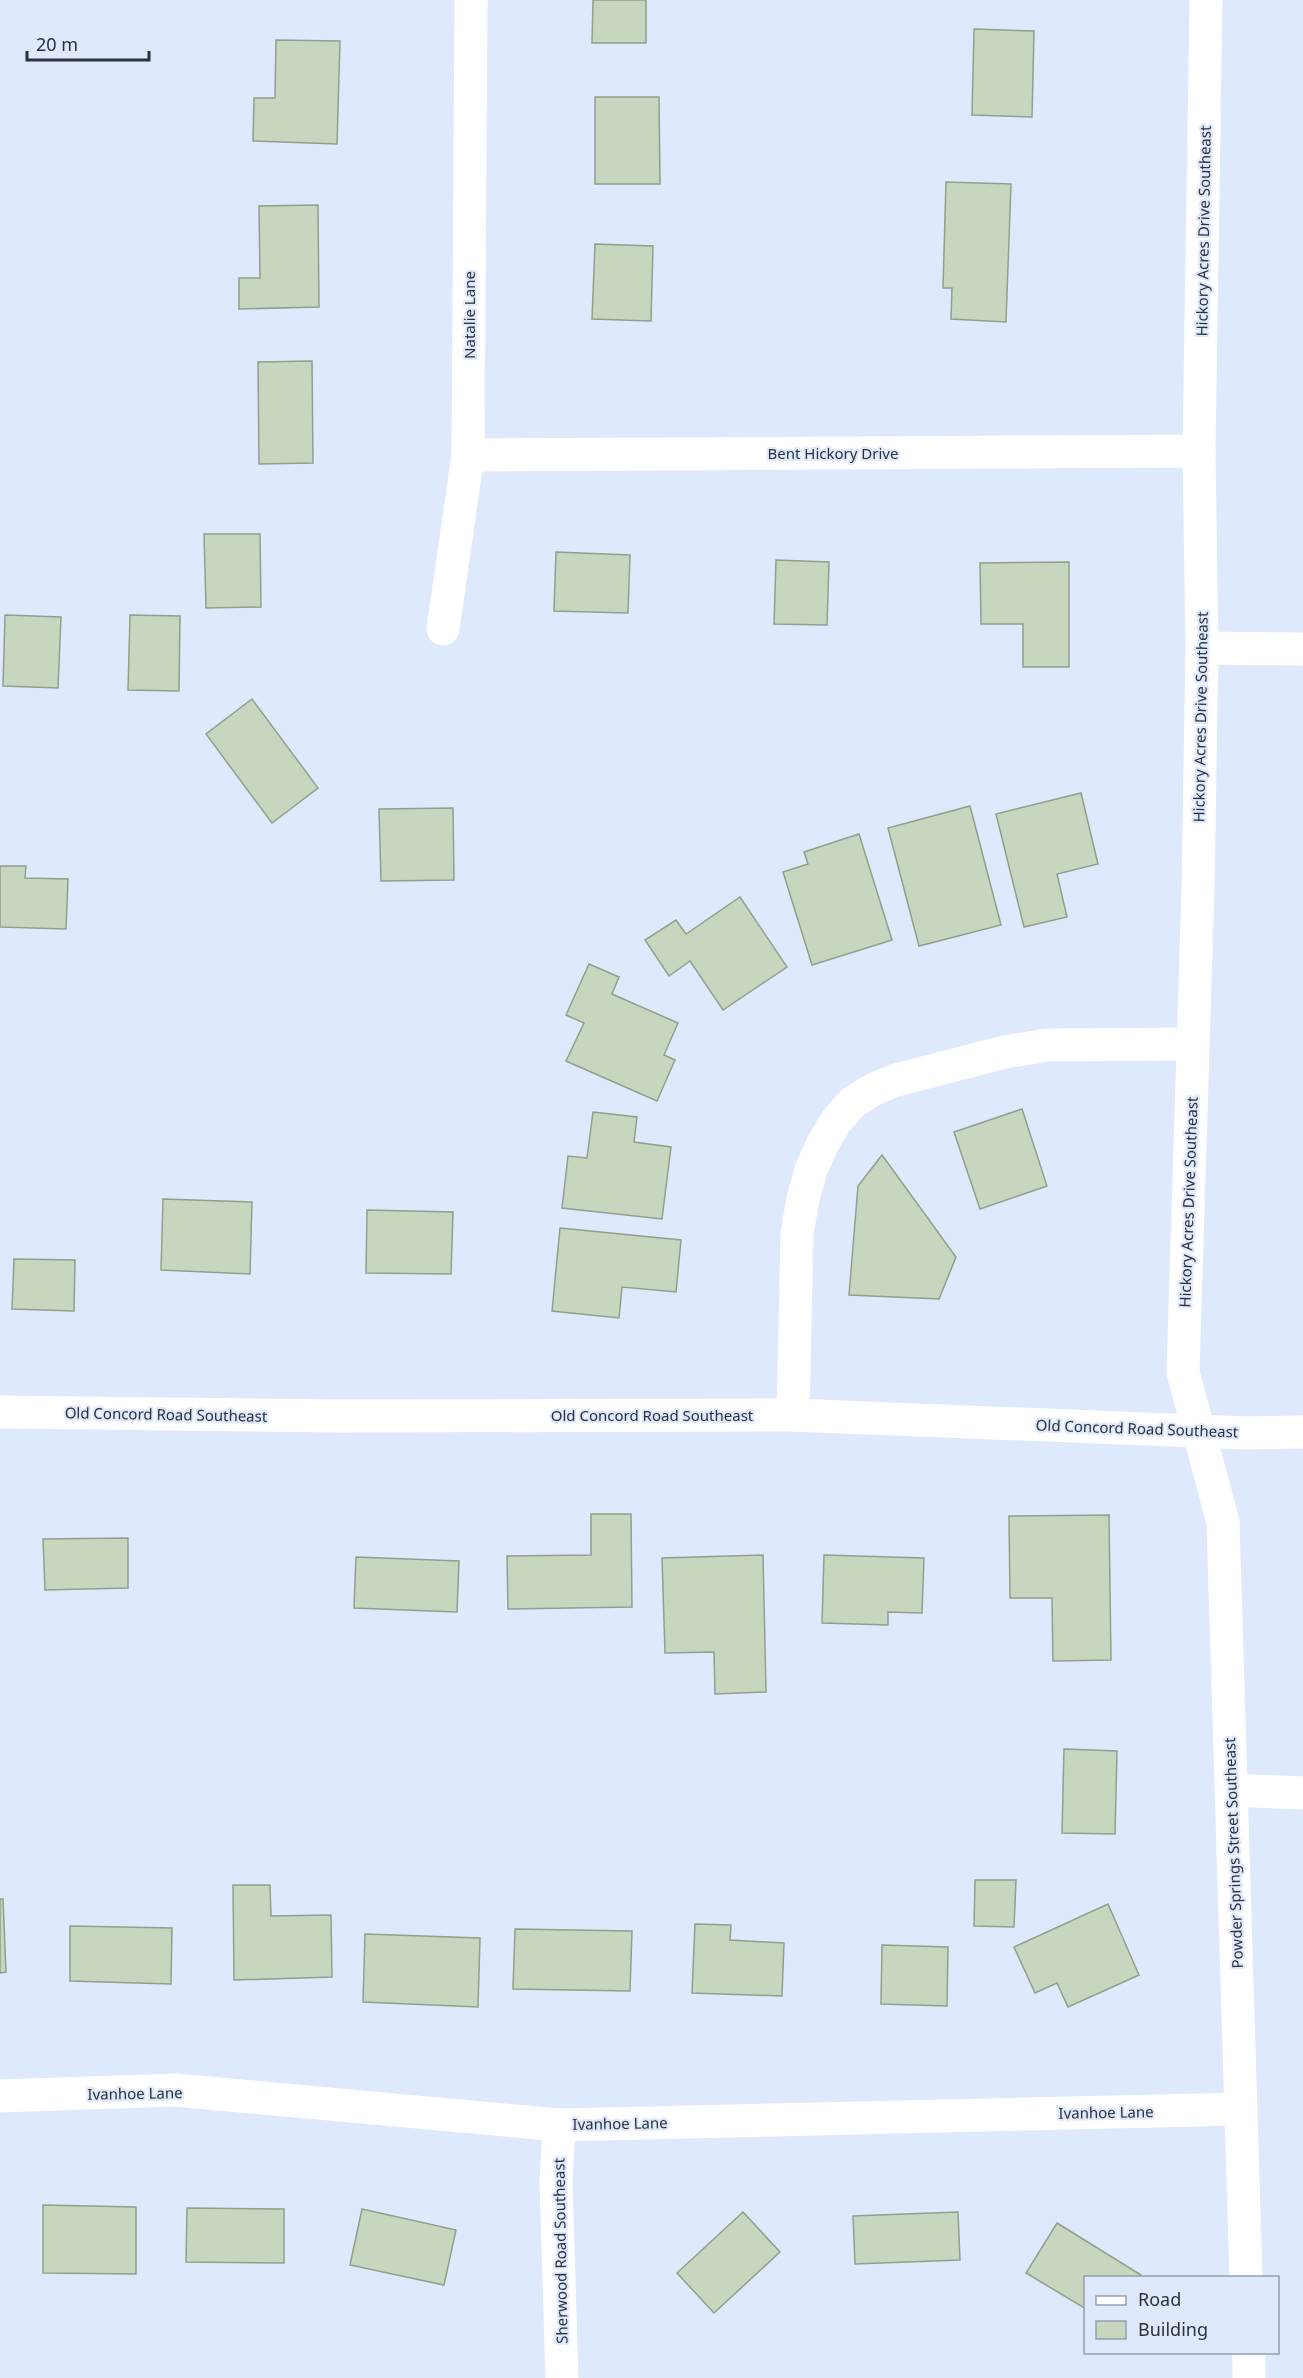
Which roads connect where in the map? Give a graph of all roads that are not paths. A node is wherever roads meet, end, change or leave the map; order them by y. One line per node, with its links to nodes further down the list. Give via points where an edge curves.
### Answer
1 (471, 0): 4 (street, Natalie Lane)
2 (1206, 0): 3 (street, Hickory Acres Drive Southeast)
3 (1199, 451): 4 (street, Bent Hickory Drive); 6 (street, Hickory Acres Drive Southeast)
4 (468, 455): 5 (street, Natalie Lane)
5 (443, 629)
6 (1202, 648): 7 (street); 8 (street, Hickory Acres Drive Southeast)
7 (1303, 649)
8 (1193, 1044): 10 (street, via 1047,1045 1005,1052 896,1080 853,1102 836,1120 822,1145 803,1199 797,1233); 11 (street, Hickory Acres Drive Southeast, via 1183,1372)
9 (0, 1412): 10 (street, Old Concord Road Southeast)
10 (793, 1415): 11 (street, Old Concord Road Southeast)
11 (1200, 1431): 12 (street, Old Concord Road Southeast); 13 (street, Powder Springs Street Southeast, via 1223,1522)
12 (1303, 1432)
13 (1231, 1790): 14 (street); 16 (street, Powder Springs Street Southeast)
14 (1303, 1792)
15 (0, 2096): 17 (street, Ivanhoe Lane, via 176,2090)
16 (1241, 2109): 17 (street, Ivanhoe Lane); 18 (street, Powder Springs Street Southeast)
17 (559, 2125): 20 (street, Sherwood Road Southeast, via 556,2183)
18 (1246, 2276)
19 (1249, 2354): 21 (street)
20 (562, 2378)
21 (1249, 2378)

